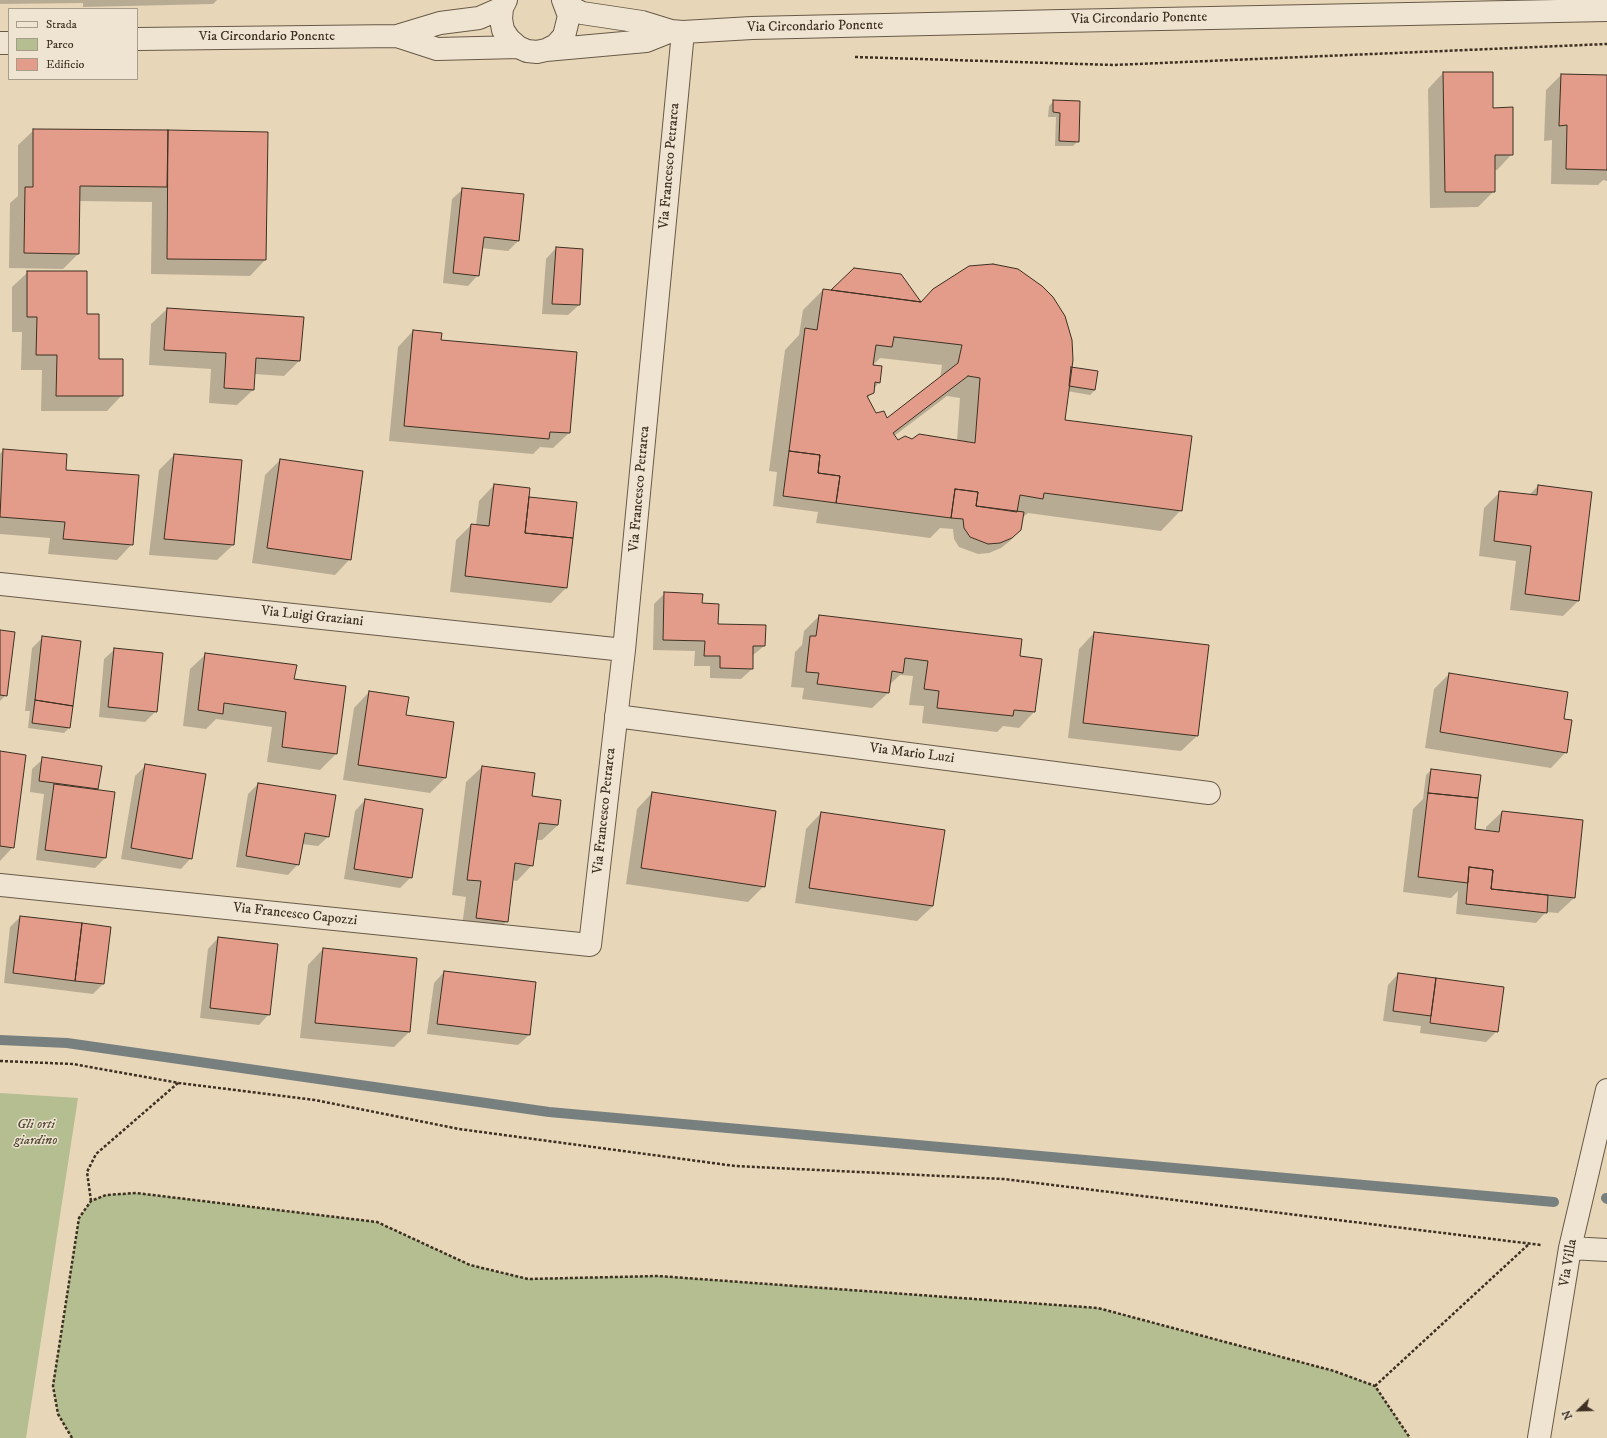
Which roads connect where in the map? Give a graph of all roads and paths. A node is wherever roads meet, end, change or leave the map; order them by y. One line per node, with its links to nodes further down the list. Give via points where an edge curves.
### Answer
1 (565, 2): 4 (street, Via Circondario Ponente, via 582,14 642,22); 9 (street, via 569,16 564,36)
2 (504, 4): 5 (street, Via Circondario Ponente, via 479,18 440,23); 8 (street, via 501,19 503,30 509,40)
3 (1607, 10): 4 (street, Via Circondario Ponente, via 752,28)
4 (677, 32): 9 (street, Via Circondario Ponente, via 646,40); 12 (street, Via Francesco Petrarca)
5 (397, 36): 6 (street, Via Circondario Ponente); 8 (street, Via Circondario Ponente, via 437,49)
6 (138, 39)
7 (1607, 44): 10 (path, via 1114,65)
8 (518, 47): 9 (street, Via Circondario Ponente, via 527,51)
9 (546, 50)
10 (848, 57)
11 (0, 584): 12 (street, Via Luigi Graziani)
12 (624, 650): 13 (street, Via Francesco Petrarca)
13 (616, 716): 14 (street, Via Mario Luzi); 16 (street, Via Francesco Petrarca)
14 (1209, 793)
15 (0, 885): 16 (street, Via Francesco Capozzi)
16 (590, 945)
17 (0, 1061): 18 (path, via 73,1064)
18 (178, 1083): 20 (path, via 96,1154 87,1172); 21 (path, via 315,1100 459,1129 735,1166 1004,1179)
19 (1607, 1090): 22 (street, Via Villa)
20 (91, 1201): 24 (path, via 106,1195 136,1192 377,1222 470,1265 528,1279 658,1276 1098,1308 1334,1371); 25 (path, via 79,1218 53,1386 58,1414)
21 (1529, 1244): 22 (path); 24 (path)
22 (1570, 1248): 23 (street); 27 (street, Via Villa)
23 (1607, 1250)
24 (1375, 1386): 26 (path)
25 (72, 1438)
26 (1410, 1438)
27 (1539, 1438)

